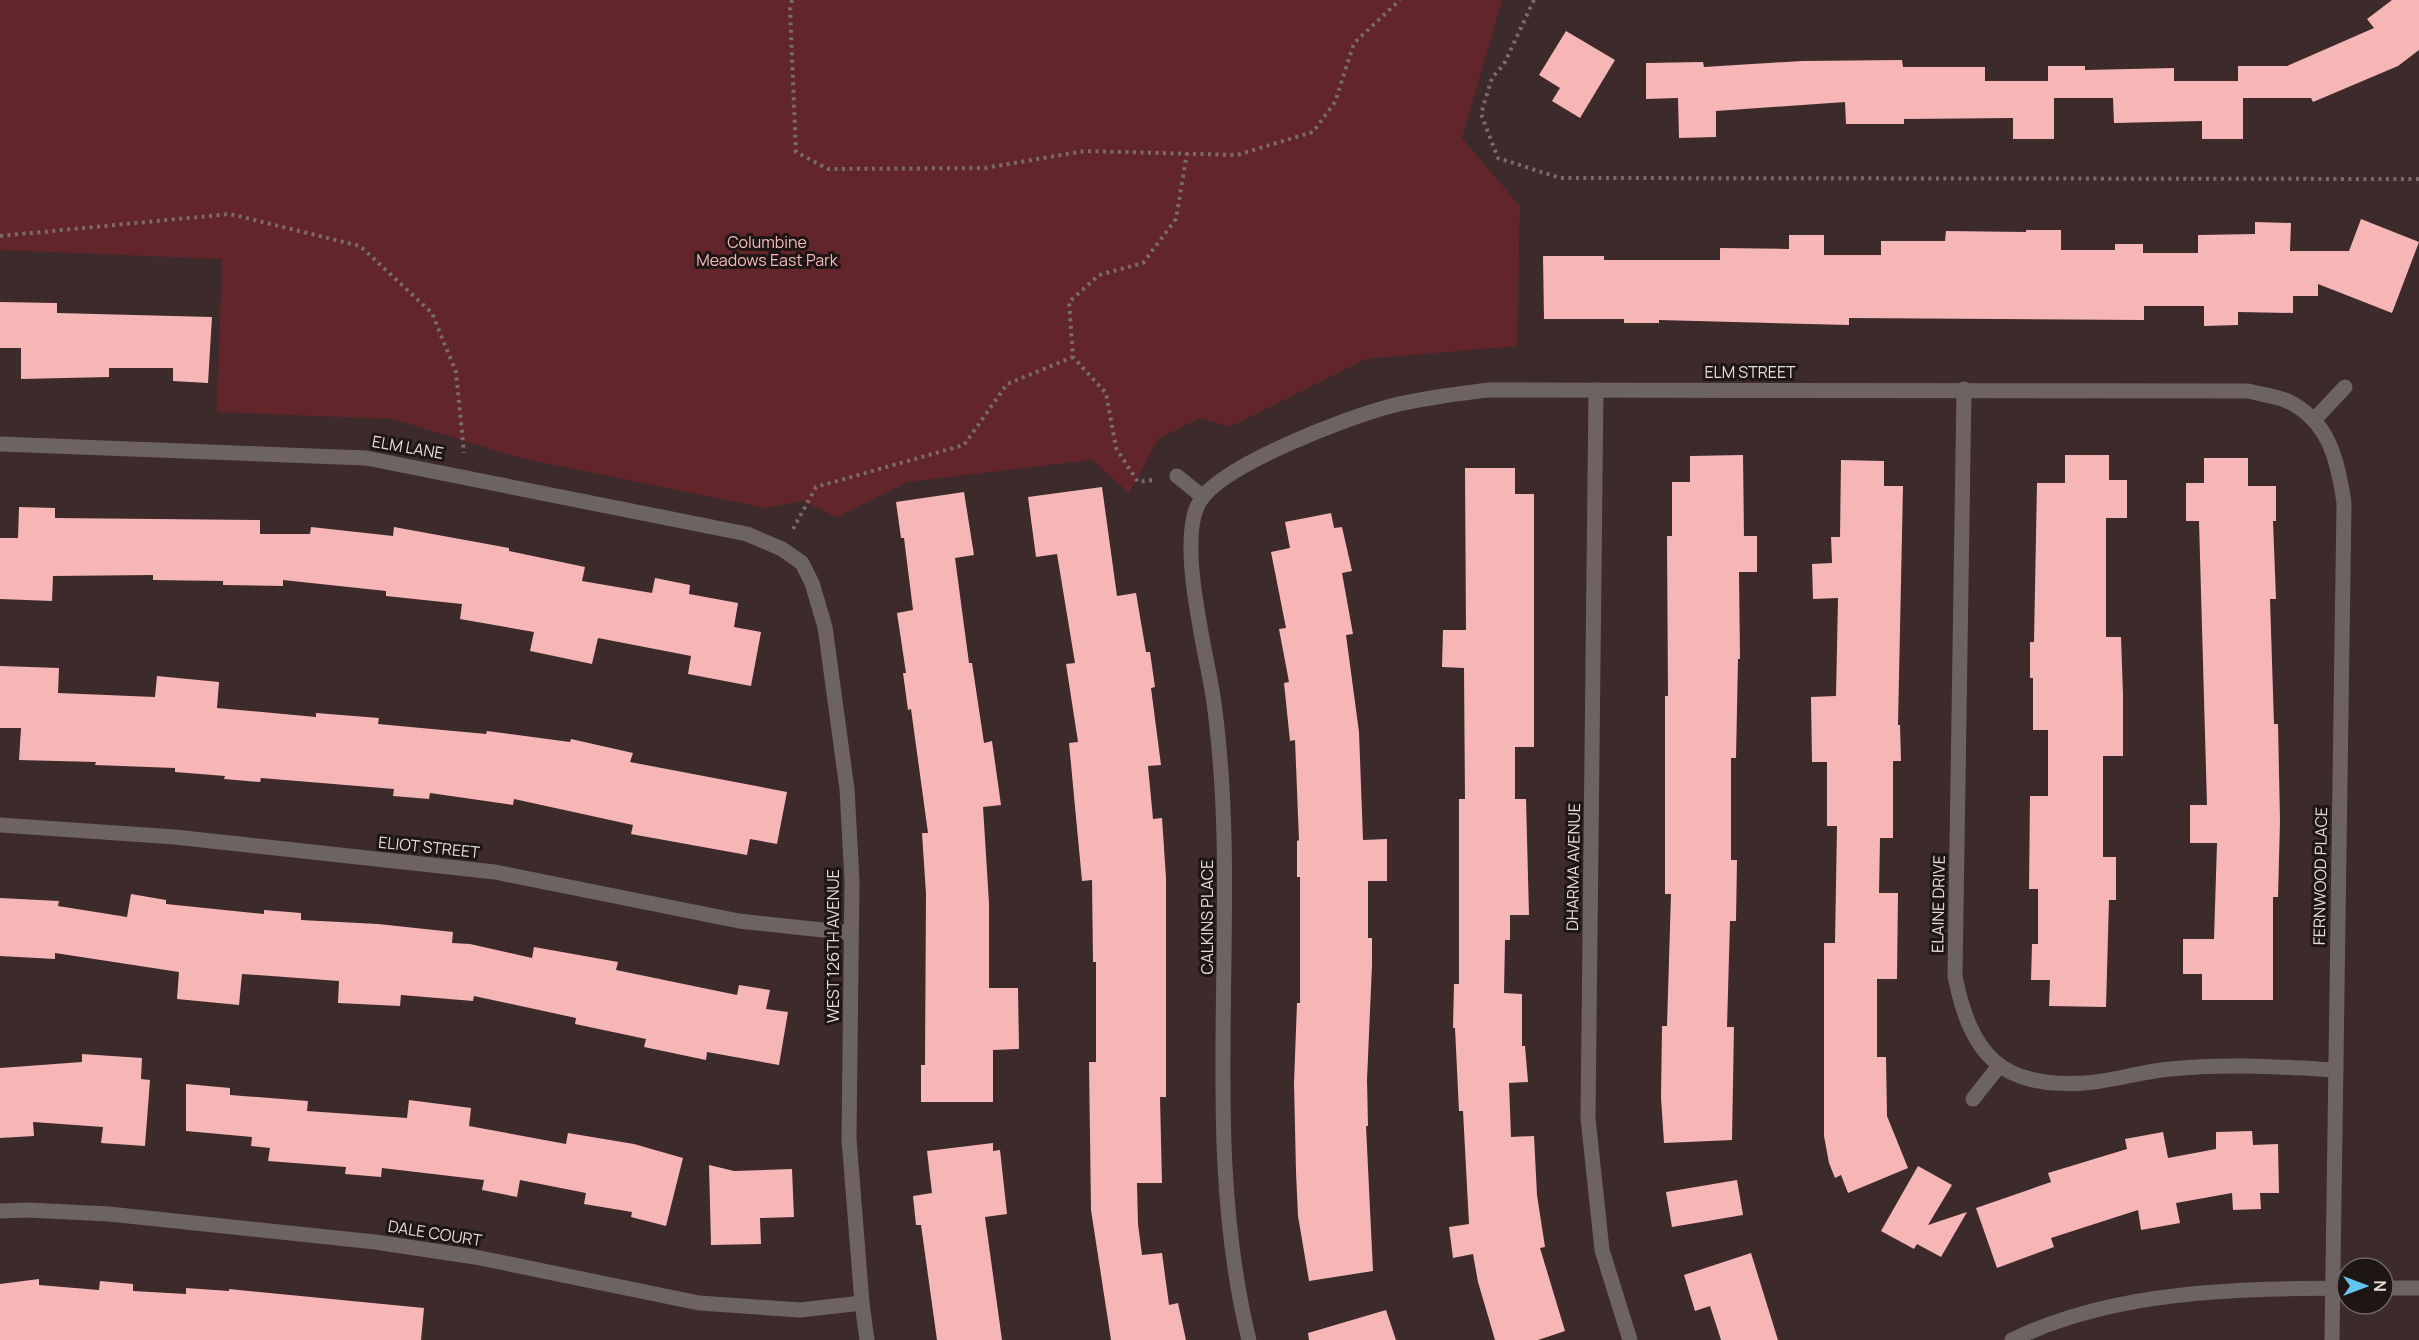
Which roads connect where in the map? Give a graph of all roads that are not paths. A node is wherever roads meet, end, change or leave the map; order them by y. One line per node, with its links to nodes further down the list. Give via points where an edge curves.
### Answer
1 (2345, 387): 4 (street)
2 (1964, 389): 3 (street, ELM STREET); 4 (street, ELM STREET, via 2248,391 2285,400); 11 (street, ELAINE DRIVE, via 1955,976 1972,1032 1987,1056)
3 (1596, 390): 7 (street, ELM STREET, via 1488,390 1391,406 1251,460); 23 (street, DHARMA AVENUE, via 1588,1118 1602,1250)
4 (2314, 420): 12 (street, FERNWOOD PLACE, via 2328,438 2339,464 2344,503)
5 (0, 444): 8 (street, ELM LANE, via 366,458 747,534)
6 (1177, 476): 7 (street)
7 (1203, 497): 22 (street, CALKINS PLACE, via 1194,520 1191,550 1224,800 1223,1152 1230,1229)
8 (798, 559): 10 (street, WEST 126TH AVENUE, via 812,583 825,627 847,789)
9 (0, 825): 10 (street, ELIOT STREET, via 175,837 495,872 739,921)
10 (851, 933): 19 (street, WEST 126TH AVENUE, via 849,1139)
11 (2000, 1066): 12 (street, ELAINE DRIVE, via 2033,1081 2086,1083 2205,1066); 13 (street)
12 (2336, 1070): 15 (street, FERNWOOD PLACE)
13 (1973, 1100)
14 (0, 1211): 19 (street, DALE COURT, via 109,1214 375,1242 476,1257 699,1303 800,1310)
15 (2339, 1256)
16 (2335, 1288): 24 (street, via 2261,1288 2136,1301 2077,1315)
17 (2395, 1288): 18 (street)
18 (2419, 1288)
19 (862, 1303): 21 (street, WEST 126TH AVENUE)
20 (2336, 1316): 25 (street, FERNWOOD PLACE)
21 (867, 1340)
22 (1249, 1340)
23 (1630, 1340)
24 (2012, 1340)
25 (2332, 1340)

